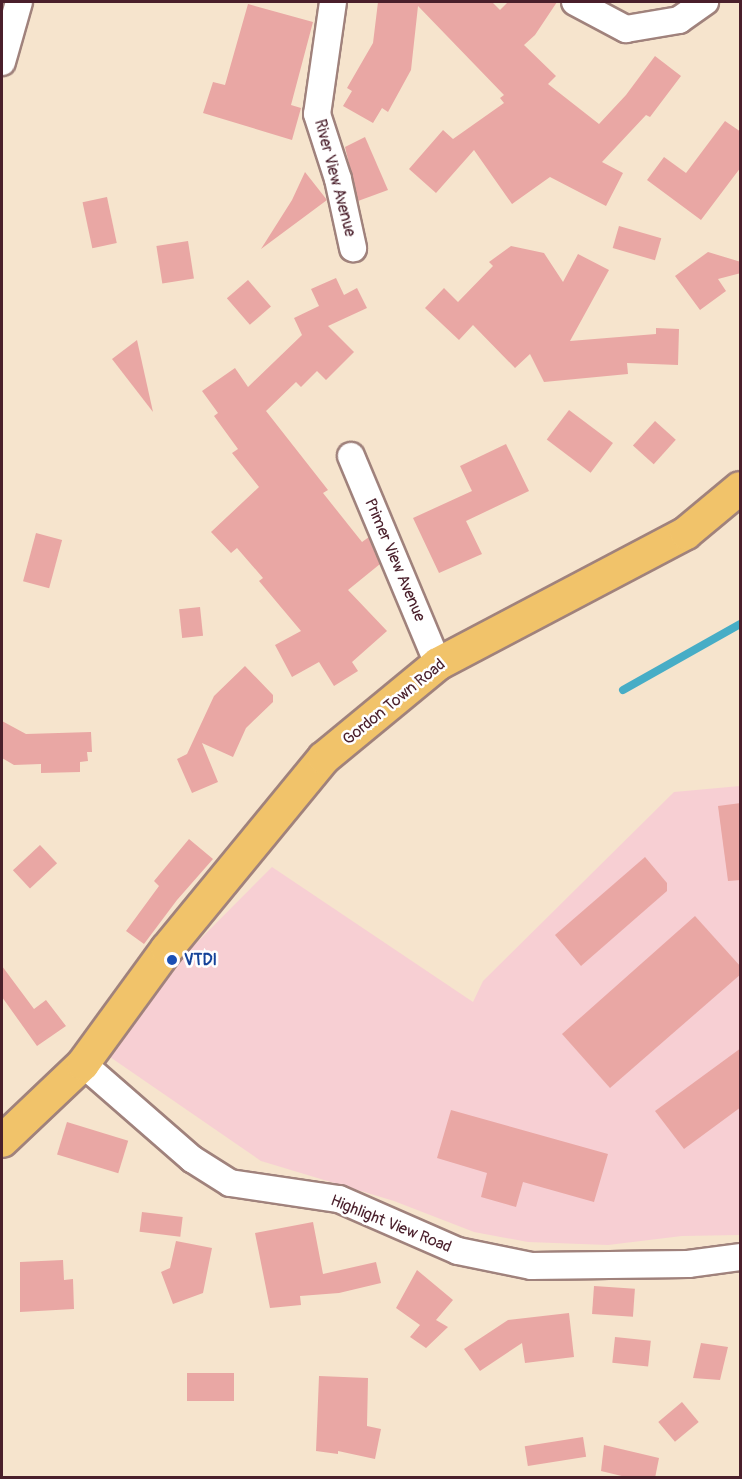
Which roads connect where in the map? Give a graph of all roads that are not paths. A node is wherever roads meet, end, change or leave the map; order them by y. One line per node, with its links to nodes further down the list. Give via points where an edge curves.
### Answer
1 (19, 2): 5 (street)
2 (333, 2): 6 (street, River View Avenue, via 317,114 338,179)
3 (575, 2): 4 (street, via 626,29 679,20)
4 (705, 2)
5 (2, 62)
6 (353, 249)
7 (351, 456): 9 (street, Primer View Avenue)
8 (741, 488): 9 (main road, Gordon Town Road, via 686,533)
9 (438, 664): 10 (main road, Gordon Town Road, via 324,758 167,949)
10 (83, 1064): 11 (main road, Gordon Town Road); 12 (street, Highlight View Road, via 192,1159 230,1183 339,1199 458,1251 531,1266 688,1264)
11 (2, 1141)
12 (741, 1257)

